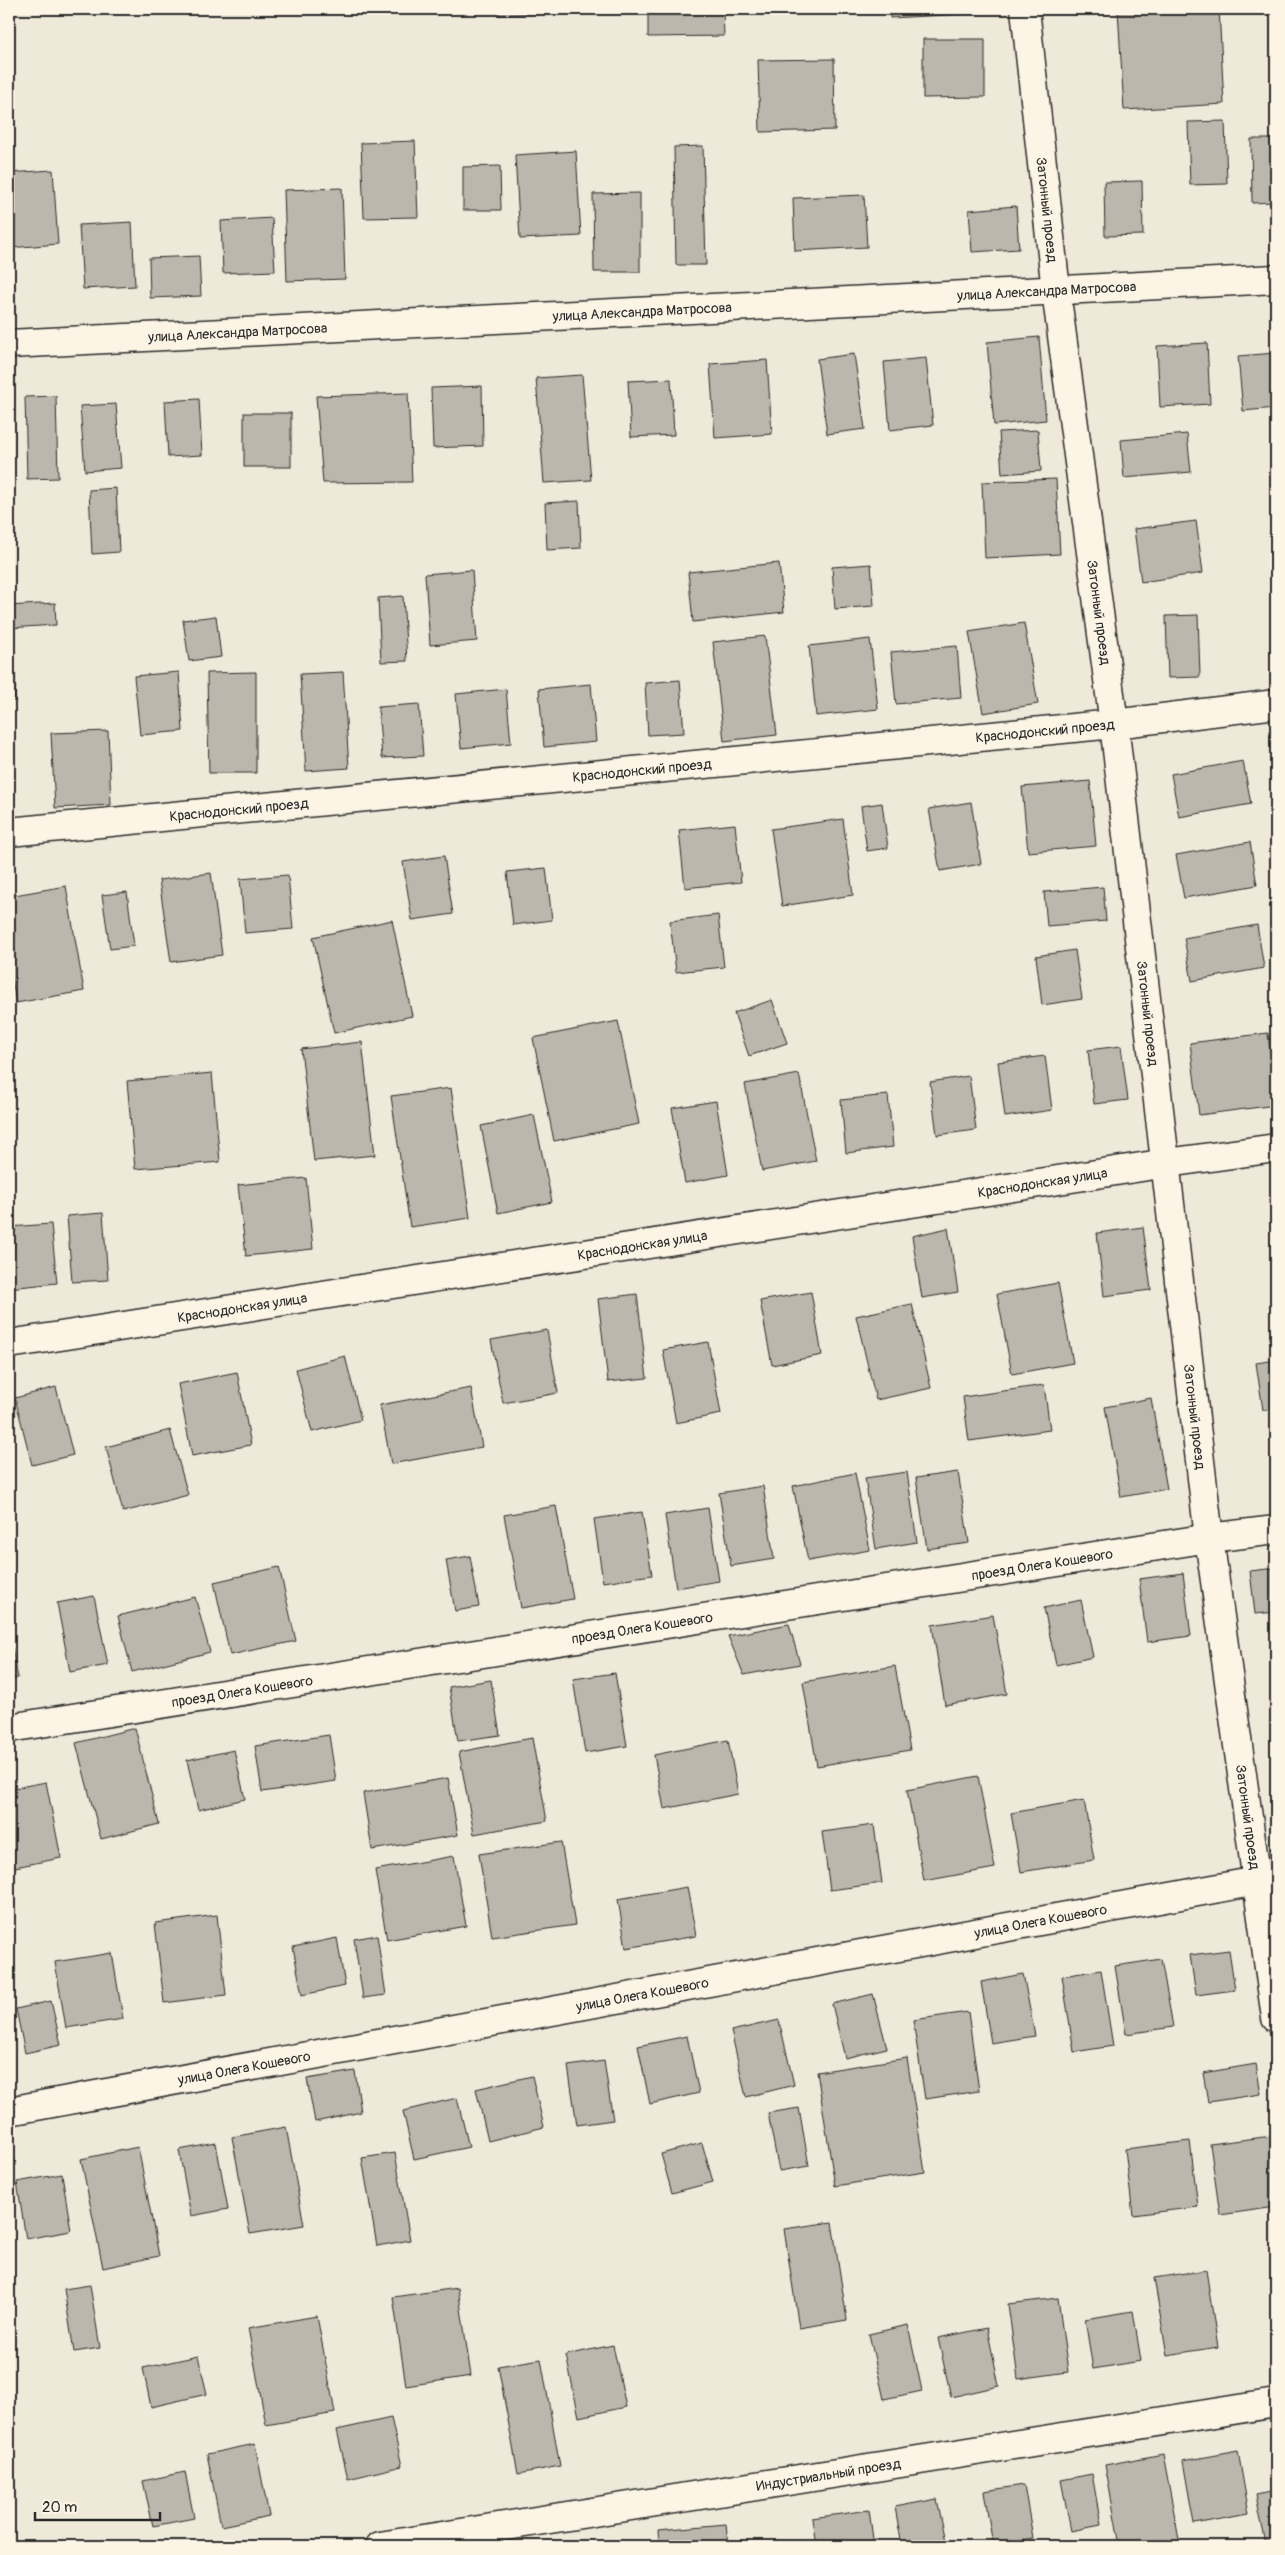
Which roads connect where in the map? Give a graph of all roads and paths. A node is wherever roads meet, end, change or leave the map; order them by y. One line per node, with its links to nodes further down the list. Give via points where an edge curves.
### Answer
1 (1025, 9): 3 (street, Затонный проезд)
2 (1276, 279): 3 (street, улица Александра Матросова)
3 (1056, 291): 4 (street, улица Александра Матросова); 6 (street, Затонный проезд)
4 (9, 344)
5 (1276, 704): 6 (street, Краснодонский проезд)
6 (1114, 724): 7 (street, Краснодонский проезд); 9 (street, Затонный проезд)
7 (9, 832)
8 (1276, 1148): 9 (street, Краснодонская улица)
9 (1167, 1163): 10 (street, Краснодонская улица); 12 (street, Затонный проезд)
10 (9, 1344)
11 (1276, 1530): 12 (street, проезд Олега Кошевого)
12 (1209, 1538): 13 (street, проезд Олега Кошевого); 14 (street, Затонный проезд)
13 (9, 1728)
14 (1267, 1880): 15 (street, Затонный проезд); 16 (street, улица Олега Кошевого)
15 (1276, 2018)
16 (9, 2111)
17 (1276, 2403): 18 (street, Индустриальный проезд)
18 (380, 2546)

